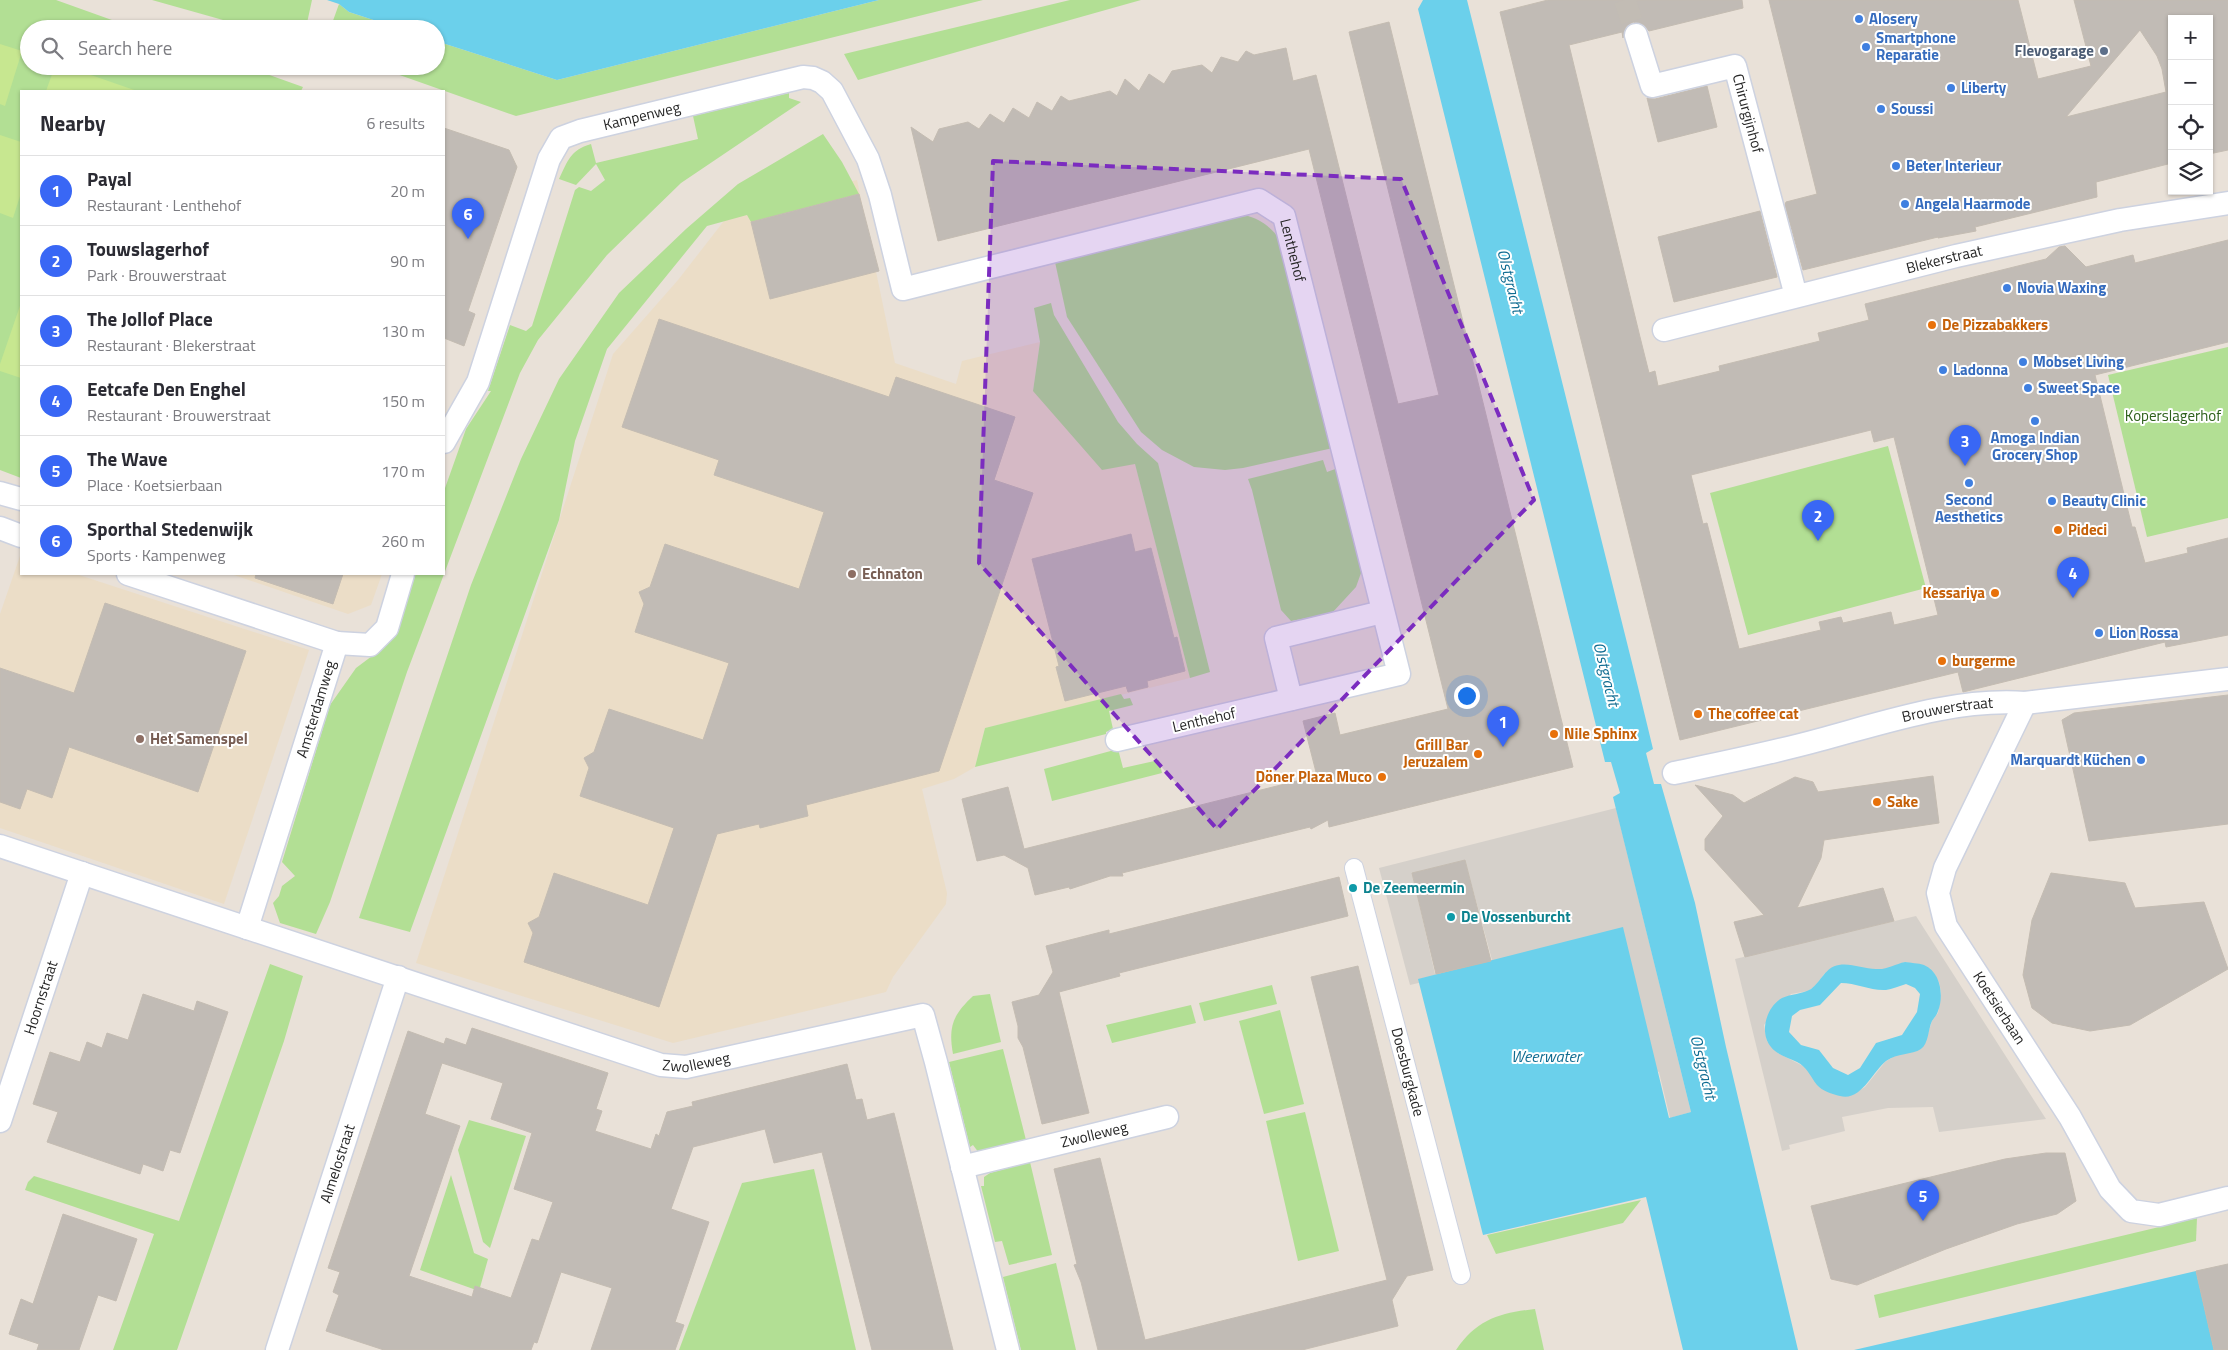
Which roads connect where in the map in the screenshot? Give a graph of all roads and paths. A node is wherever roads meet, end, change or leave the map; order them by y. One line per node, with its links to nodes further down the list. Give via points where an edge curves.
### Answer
1 (1636, 35): 4 (street, Chirurgijnhof, via 1652,86 1735,66)
2 (2228, 203): 4 (street, Blekerstraat, via 2120,220)
3 (903, 289): 6 (street, Kampenweg, via 868,159 832,91 814,78 803,77 580,131 561,138 549,159 478,382); 13 (street, Lenthehof, via 1259,200 1284,216)
4 (1796, 296): 5 (street, Blekerstraat)
5 (1664, 330)
6 (445, 440)
7 (0, 493): 8 (street)
8 (20, 499)
9 (0, 528): 10 (street)
10 (20, 536)
11 (131, 575): 14 (street, Amsterdamweg)
12 (403, 575): 14 (street, via 387,628 370,645)
13 (1382, 612): 16 (street, via 1276,638); 16 (street, Lenthehof, via 1399,674)
14 (337, 643): 23 (street, Amsterdamweg)
15 (2228, 678): 17 (street, Brouwerstraat)
16 (1291, 699): 18 (street, Lenthehof)
17 (2025, 703): 19 (street, Brouwerstraat, via 1943,709); 28 (street, Koetsierbaan, via 1945,868 1938,894 1946,926 2070,1117 2110,1189 2131,1211 2159,1215)
18 (1116, 740)
19 (1674, 773)
20 (0, 846): 22 (street)
21 (1354, 868): 29 (street, Doesburgkade)
22 (82, 873): 23 (street); 26 (street, Hoornstraat)
23 (247, 928): 24 (street, Zwolleweg)
24 (398, 977): 27 (street, Zwolleweg, via 661,1064 686,1067 923,1015); 30 (street, Almelostraat)
25 (1167, 1117): 27 (street, Zwolleweg)
26 (0, 1121)
27 (962, 1167): 31 (street, Zwolleweg)
28 (2228, 1198)
29 (1461, 1275)
30 (277, 1350)
31 (1008, 1350)

